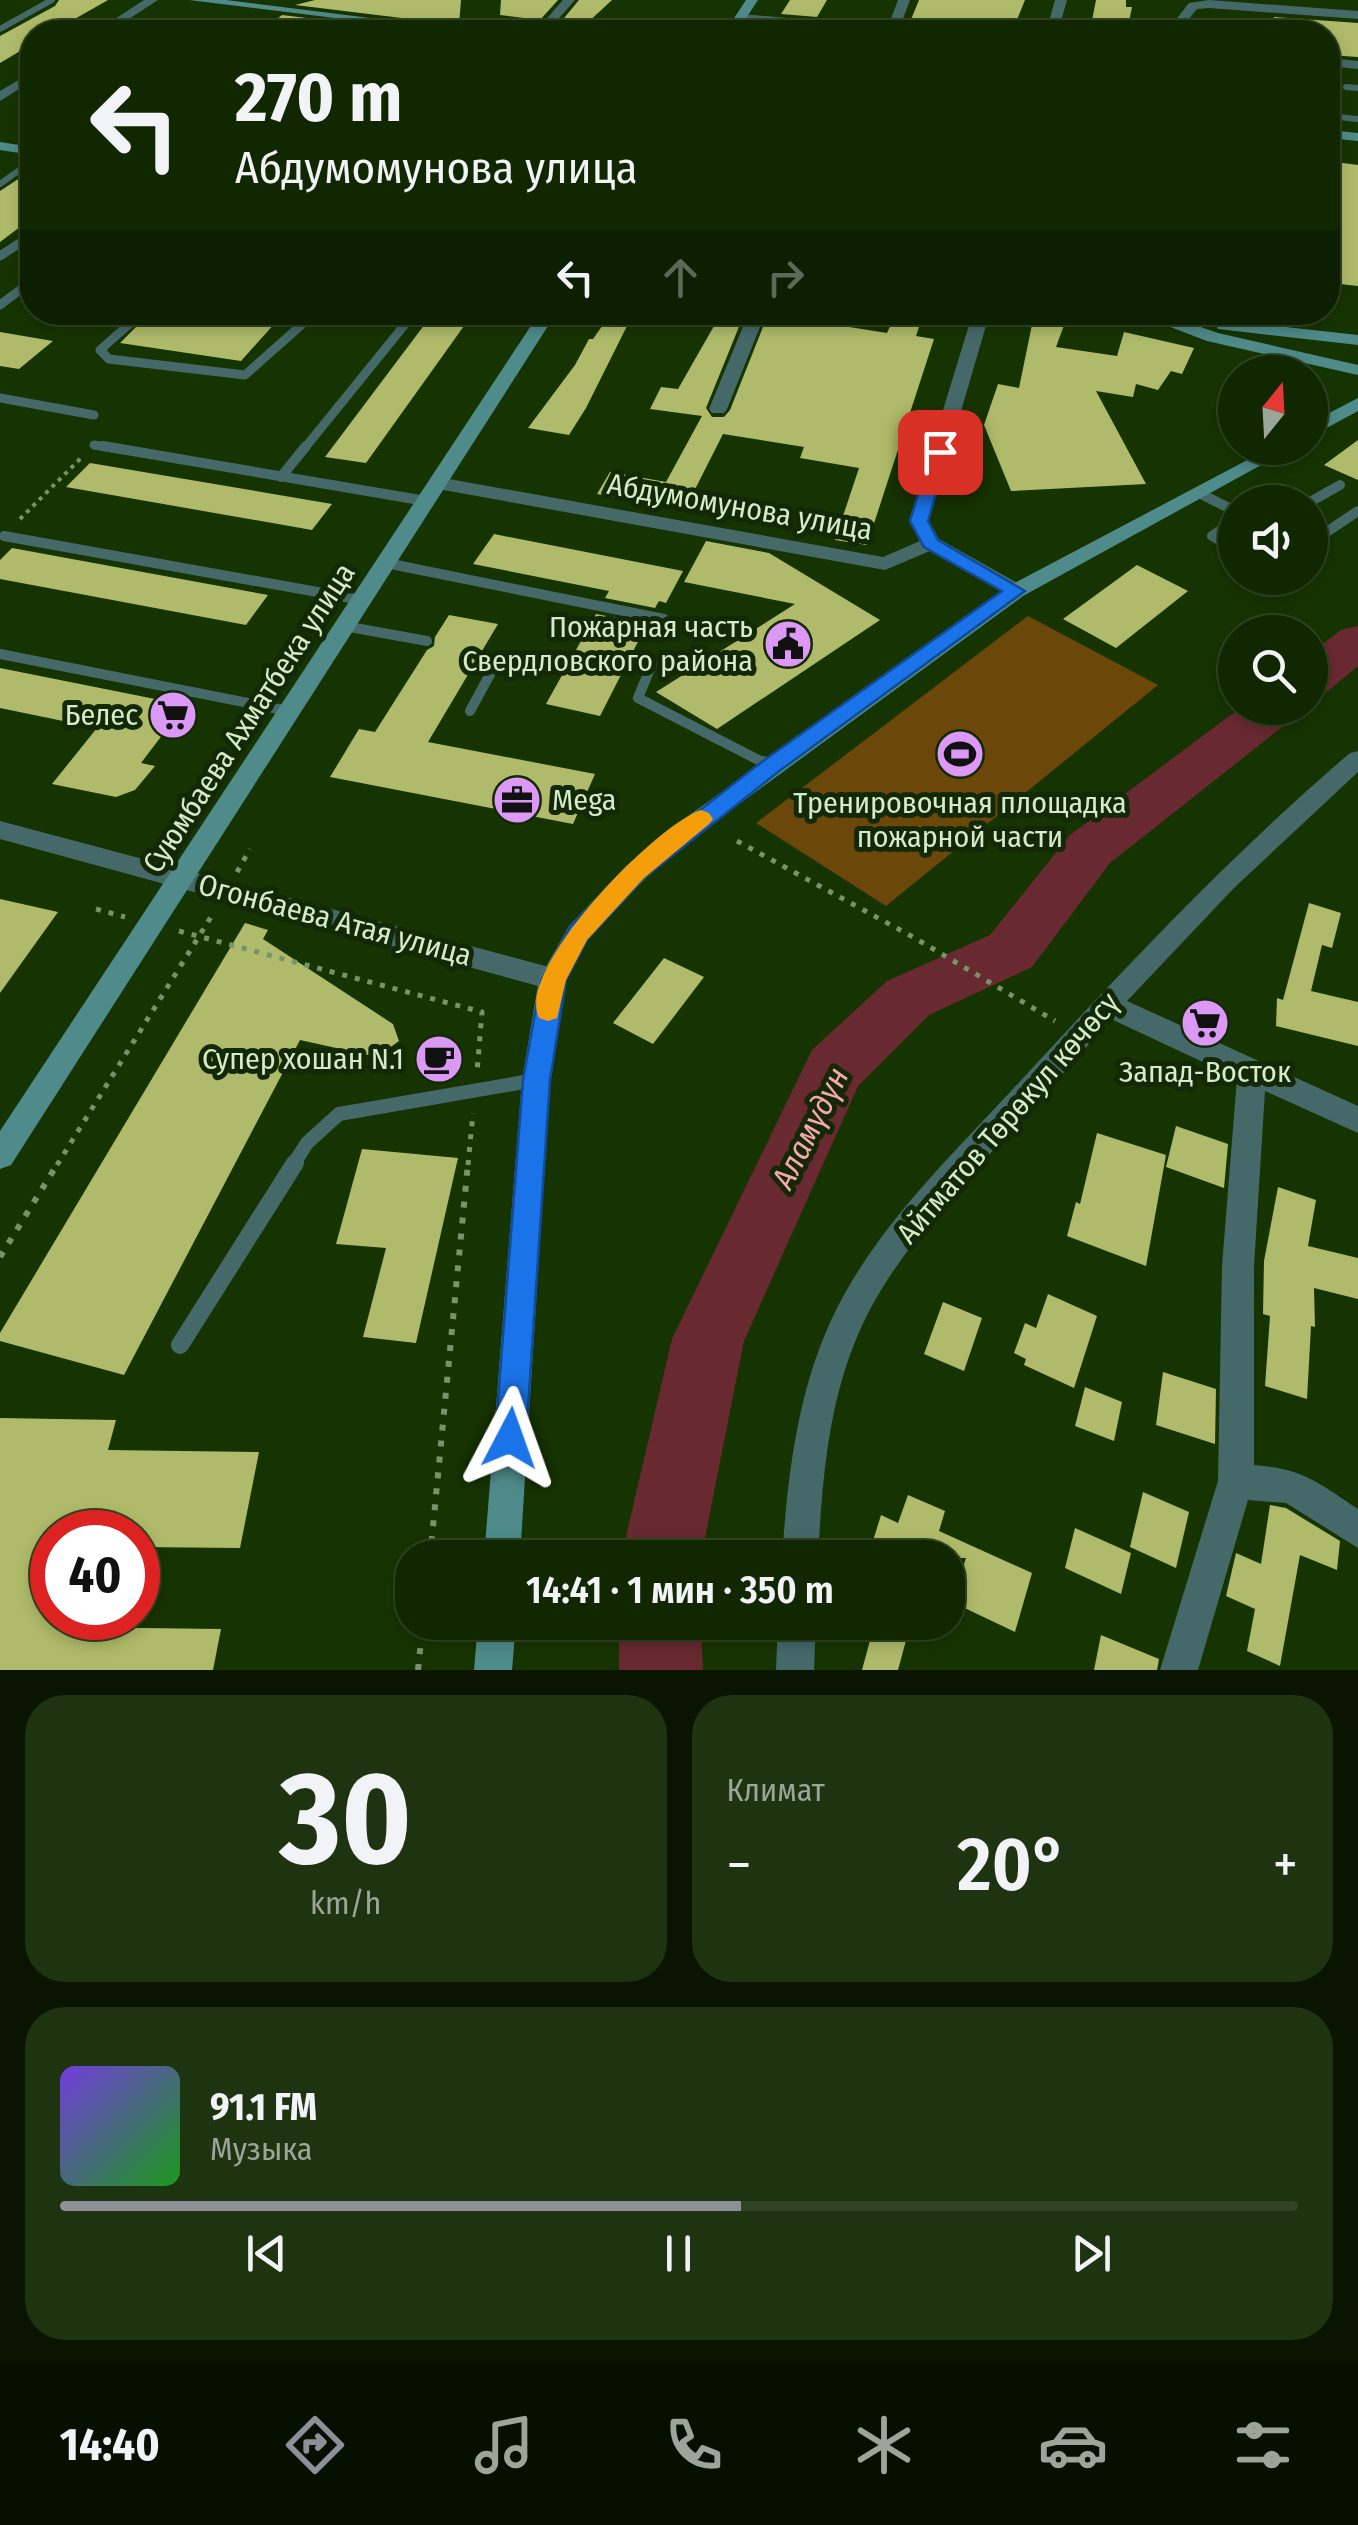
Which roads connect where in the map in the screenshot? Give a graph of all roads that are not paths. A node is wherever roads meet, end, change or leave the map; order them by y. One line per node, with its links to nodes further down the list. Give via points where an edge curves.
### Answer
1 (52, 0): 13 (lane)
2 (152, 0): 8 (street)
3 (195, 0): 9 (street)
4 (569, 0): 10 (street)
5 (752, 0): 7 (street)
6 (1358, 15): 12 (street, via 1209,4 1192,6)
7 (741, 18): 11 (street)
8 (120, 20)
9 (371, 20)
10 (552, 20)
11 (766, 20)
12 (1181, 20)
13 (0, 29)
14 (1346, 87): 15 (lane)
15 (1358, 88)
16 (128, 325): 17 (lane, via 100,350 108,360 225,375 256,370)
17 (303, 325)
18 (404, 325): 33 (lane)
19 (541, 325): 35 (street, Суюмбаева Ахматбека улица)
20 (753, 325): 28 (street)
21 (978, 325): 42 (street, via 919,521)
22 (1176, 325): 25 (street)
23 (1260, 325): 24 (street)
24 (1358, 340)
25 (1358, 370)
26 (0, 398): 29 (lane)
27 (1358, 403): 30 (street)
28 (718, 409)
29 (94, 415)
30 (1328, 421)
31 (94, 445): 33 (lane)
32 (1253, 465): 37 (street)
33 (280, 477): 35 (lane)
34 (1340, 485): 36 (lane)
35 (432, 492): 42 (street, Абдумомунова улица, via 886,564); 43 (street, Суюмбаева Ахматбека улица)
36 (1328, 492)
37 (1201, 494): 38 (lane); 44 (street)
38 (1218, 502)
39 (1358, 511): 40 (lane)
40 (1328, 533)
41 (4, 536): 45 (lane)
42 (930, 543): 44 (street)
43 (386, 563): 45 (street, Суюмбаева Ахматбека улица); 46 (lane)
44 (1016, 591): 55 (street)
45 (362, 600): 47 (street, Суюмбаева Ахматбека улица)
46 (664, 619)
47 (344, 626): 48 (lane); 52 (street, Суюмбаева Ахматбека улица)
48 (428, 641)
49 (0, 654): 52 (lane)
50 (500, 656): 53 (lane)
51 (652, 664): 55 (lane, via 638,698)
52 (290, 711): 57 (street, Суюмбаева Ахматбека улица)
53 (470, 711)
54 (1358, 760): 59 (street, Айтматов Төрөкул көчөсү, via 1258,848)
55 (770, 766): 58 (street, via 636,872 578,933)
56 (0, 830): 57 (street, Огонбаева Атая улица)
57 (182, 878): 58 (street, Огонбаева Атая улица); 63 (street, Суюмбаева Ахматбека улица)
58 (553, 980): 61 (street)
59 (1106, 1004): 60 (street); 68 (street, Айтматов Төрөкул көчөсү, via 871,1277 822,1390)
60 (1252, 1073): 62 (street); 65 (street, via 1238,1266)
61 (536, 1080): 64 (lane, via 339,1114 307,1143); 67 (street)
62 (1358, 1120)
63 (0, 1156)
64 (180, 1346)
65 (1236, 1481): 66 (street, via 1292,1486); 73 (street)
66 (1358, 1530)
67 (503, 1540)
68 (801, 1540)
69 (496, 1640): 71 (street)
70 (796, 1640): 72 (street)
71 (494, 1670)
72 (795, 1670)
73 (1179, 1670)

